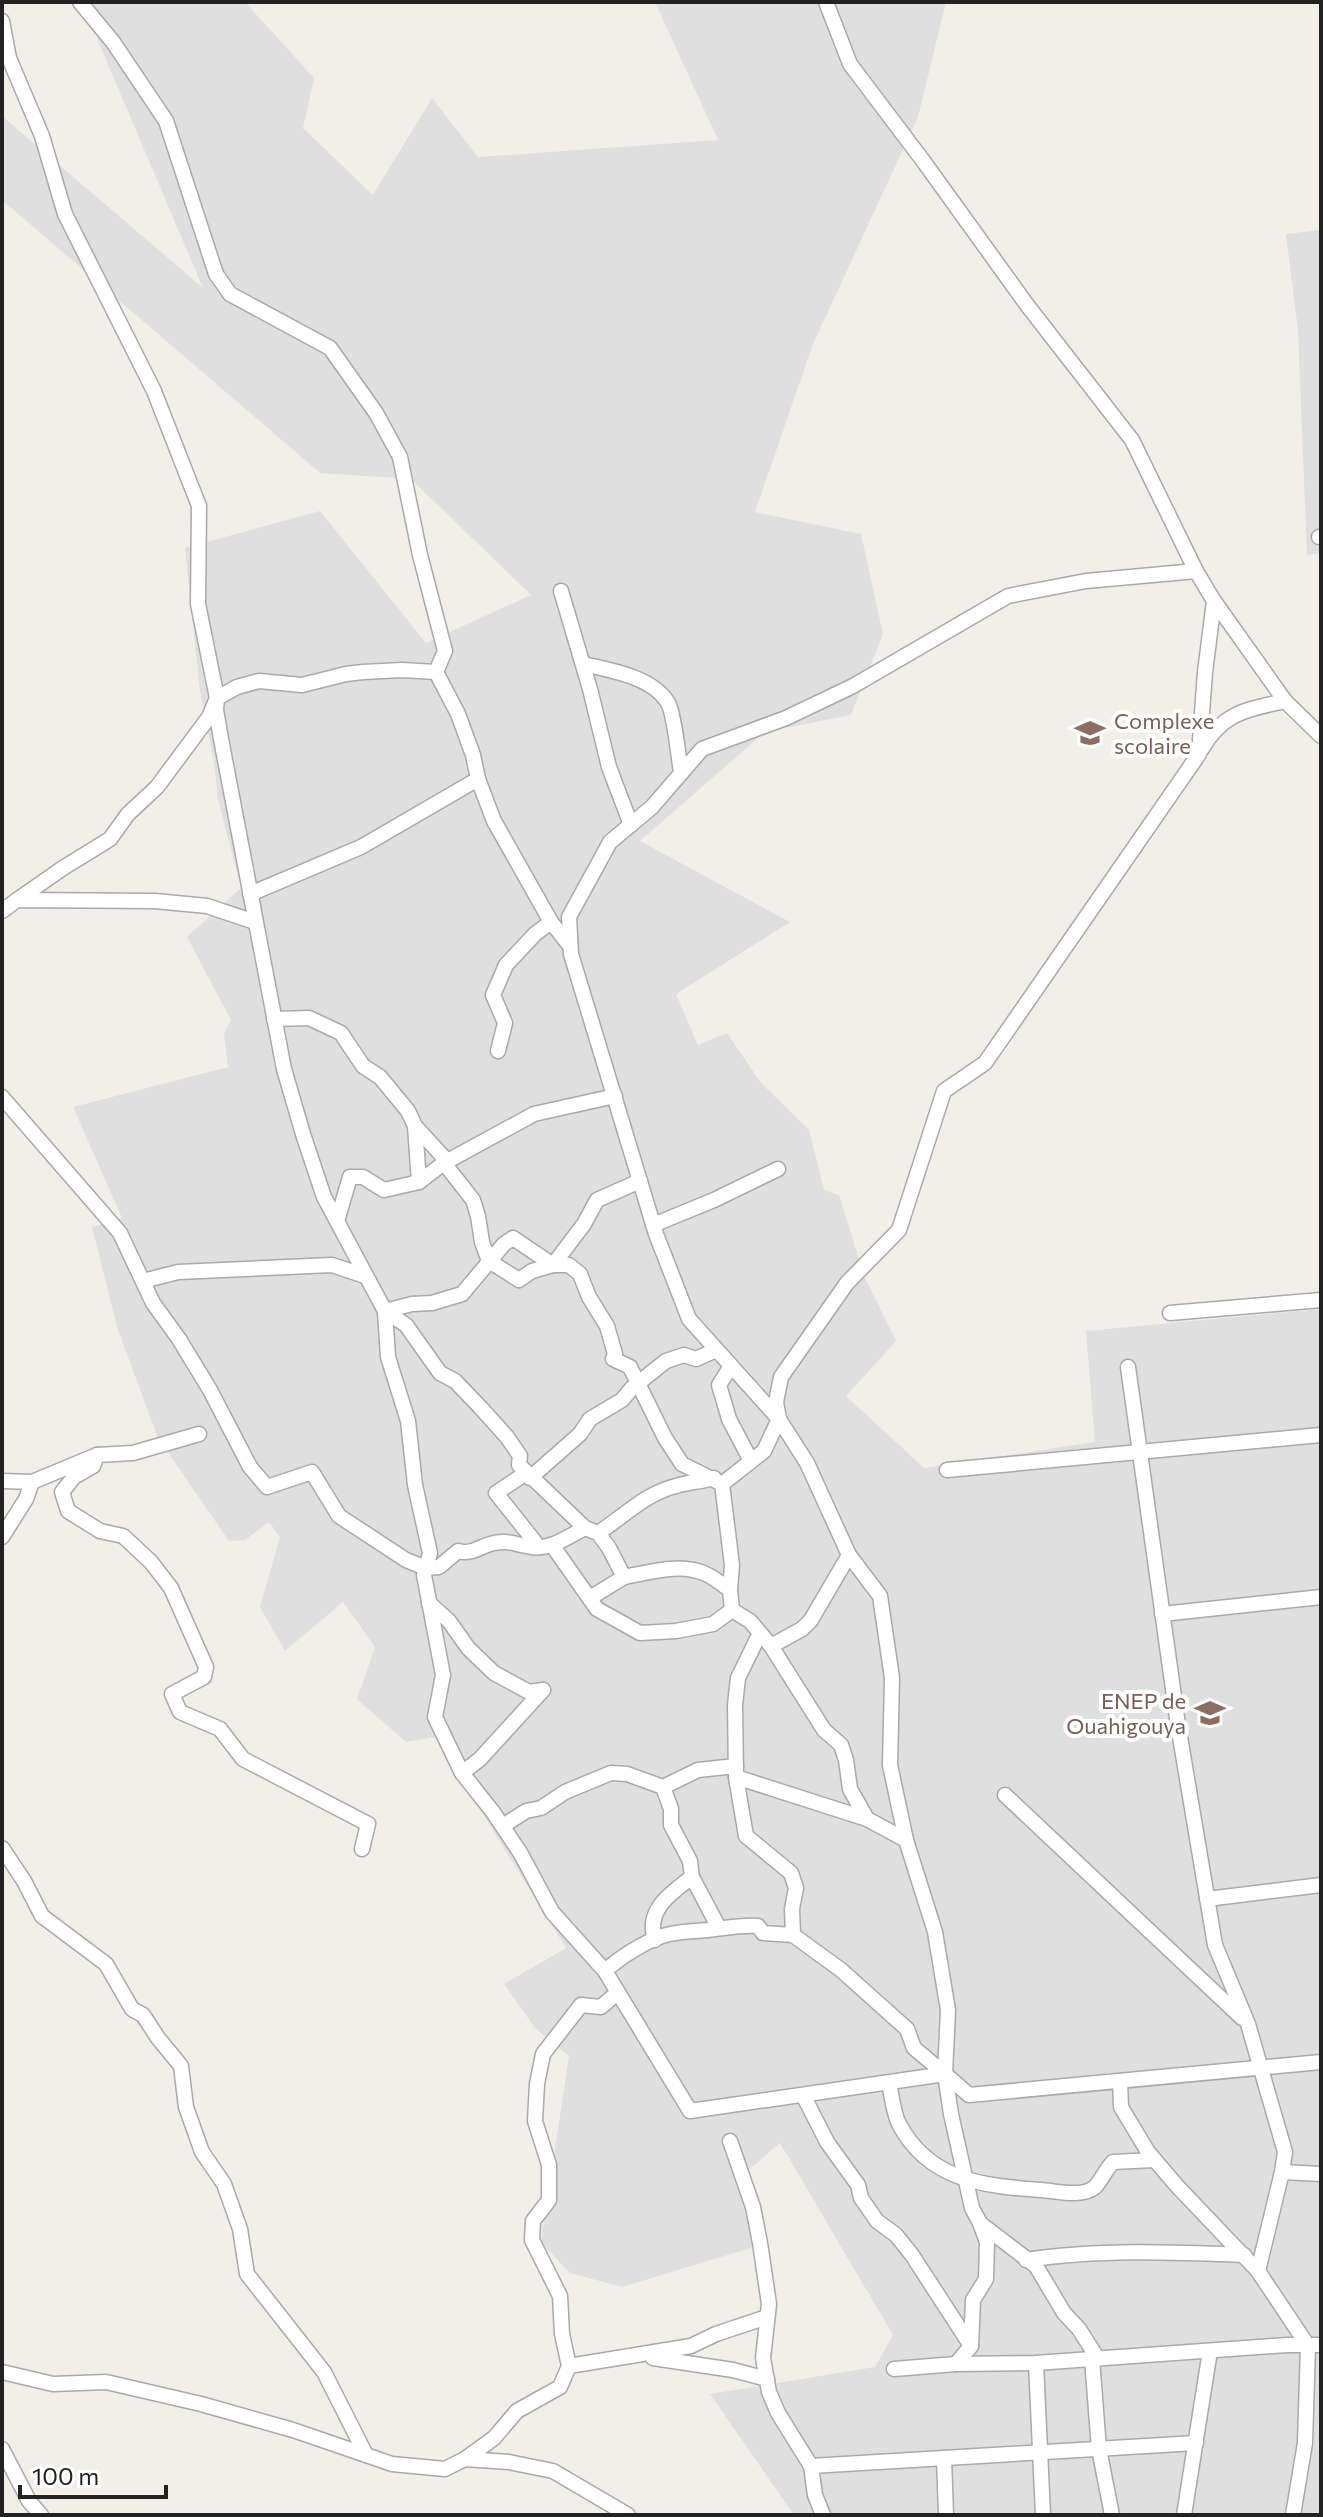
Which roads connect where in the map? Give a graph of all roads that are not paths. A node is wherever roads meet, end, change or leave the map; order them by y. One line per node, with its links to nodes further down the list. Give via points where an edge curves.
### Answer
1 (80, 2): 8 (street, via 166,121 216,274 230,294 330,348 400,457 445,651)
2 (826, 2): 4 (street, via 850,64 1132,440)
3 (2, 21): 9 (street, via 9,58 42,136 65,214 154,391 199,506 198,604)
4 (1196, 571): 6 (street); 13 (street, via 1086,581 1008,596 853,686 702,749)
5 (561, 591): 7 (street)
6 (1214, 601): 10 (street); 12 (street)
7 (583, 664): 13 (street, via 637,677 668,702); 15 (street, via 609,767)
8 (436, 672): 9 (street, via 363,672 302,685 259,681); 14 (street, via 458,714)
9 (217, 698): 16 (street); 17 (street, via 157,787 110,839)
10 (1285, 701): 11 (street); 12 (street, via 1231,717 1211,732)
11 (1321, 736)
12 (1199, 754): 45 (street, via 985,1063 944,1091 899,1230 847,1283 781,1377)
13 (681, 773): 15 (street)
14 (478, 779): 16 (street, via 361,847); 20 (street, via 494,821)
15 (631, 825): 21 (street, via 610,842 569,917)
16 (250, 894): 19 (street)
17 (17, 900): 18 (street); 19 (street, via 155,901 207,906)
18 (2, 911)
19 (255, 922): 22 (street)
20 (551, 922): 21 (street); 23 (street, via 506,965 493,995 505,1023)
21 (571, 947): 24 (street)
22 (274, 1019): 27 (street, via 309,1018 341,1033); 32 (street, via 303,1134)
23 (498, 1051)
24 (615, 1096): 28 (street, via 534,1114); 30 (street)
25 (2, 1097): 26 (street)
26 (8, 1114): 37 (street, via 120,1233)
27 (415, 1126): 28 (street); 31 (street)
28 (446, 1162): 31 (street); 34 (street, via 473,1200)
29 (778, 1169): 33 (street)
30 (640, 1181): 33 (street); 35 (street, via 597,1200)
31 (419, 1182): 32 (street, via 384,1190 363,1177 350,1177)
32 (337, 1221): 36 (street)
33 (653, 1225): 41 (street, via 689,1319)
34 (489, 1261): 35 (street, via 519,1280); 35 (street, via 513,1238); 39 (street, via 462,1294)
35 (553, 1265): 44 (street, via 569,1265 580,1274 607,1326 613,1359 630,1367)
36 (365, 1276): 37 (street, via 332,1265 178,1272); 39 (street)
37 (143, 1281): 60 (street, via 250,1467 267,1487 312,1472 339,1516)
38 (1321, 1300): 40 (street)
39 (385, 1311): 52 (street, via 406,1325 440,1373 455,1381 507,1437); 60 (street, via 388,1357 408,1421 430,1553)
40 (1170, 1313)
41 (716, 1350): 42 (street); 44 (street, via 696,1359 684,1355 666,1361)
42 (731, 1366): 45 (street); 50 (street, via 719,1385)
43 (1128, 1367): 48 (street)
44 (637, 1383): 52 (street); 54 (street, via 682,1464)
45 (779, 1419): 50 (street, via 764,1451); 59 (street, via 807,1463)
46 (199, 1434): 49 (street, via 133,1453)
47 (1321, 1435): 48 (street)
48 (1139, 1452): 51 (street); 67 (street)
49 (97, 1455): 55 (street); 78 (street, via 93,1466 62,1492 68,1511 100,1531 123,1536 171,1588 206,1667 204,1677 172,1694 180,1712 220,1729 243,1759 368,1824)
50 (751, 1461): 54 (street)
51 (947, 1470)
52 (528, 1475): 56 (street); 58 (street, via 496,1493)
53 (2, 1481): 55 (street)
54 (718, 1481): 56 (street, via 676,1485); 62 (street, via 732,1565)
55 (32, 1482): 57 (street)
56 (592, 1530): 58 (street); 61 (street)
57 (2, 1537)
58 (545, 1546): 60 (street, via 492,1543 469,1553 458,1551 439,1567); 64 (street)
59 (849, 1555): 69 (street, via 811,1620); 76 (street, via 880,1596 892,1678 890,1765)
60 (426, 1568): 65 (street)
61 (624, 1577): 62 (street, via 692,1570); 64 (street)
62 (730, 1590): 66 (street)
63 (1321, 1597): 67 (street)
64 (590, 1598): 66 (street, via 597,1609 640,1633 713,1624)
65 (429, 1603): 71 (street, via 443,1675 435,1717); 71 (street, via 494,1673 529,1692 543,1690)
66 (732, 1610): 68 (street)
67 (1162, 1614): 81 (street)
68 (760, 1633): 69 (street); 70 (street, via 738,1678)
69 (771, 1646): 74 (street, via 824,1730 841,1745 850,1789)
70 (736, 1772): 72 (street, via 698,1770); 74 (street); 83 (street, via 746,1836 791,1873 796,1888)
71 (462, 1773): 75 (street)
72 (663, 1787): 75 (street, via 611,1773); 79 (street, via 671,1825 690,1861)
73 (1005, 1795): 87 (street)
74 (867, 1819): 76 (street)
75 (503, 1826): 85 (street, via 552,1912)
76 (906, 1840): 90 (street, via 935,1932 948,2010)
77 (2, 1848): 121 (street, via 42,1916 106,1964 132,2009 143,2015 181,2066 186,2107 202,2152 224,2184 240,2229 247,2274 324,2372)
78 (362, 1849)
79 (692, 1877): 82 (street); 84 (street, via 654,1913)
80 (1321, 1885): 81 (street)
81 (1207, 1899): 87 (street, via 1215,1945)
82 (719, 1928): 83 (street, via 758,1926 763,1933); 84 (street)
83 (793, 1935): 90 (street, via 907,2029 914,2048)
84 (655, 1940): 85 (street)
85 (605, 1971): 86 (street)
86 (617, 1993): 93 (street, via 690,2111); 111 (street, via 601,2007 581,2005 543,2054 537,2084 535,2121 549,2165 549,2200 533,2221 532,2240 560,2296)
87 (1248, 2024): 89 (street)
88 (1321, 2062): 89 (street)
89 (1261, 2067): 91 (street); 96 (street, via 1285,2152)
90 (945, 2074): 91 (street, via 969,2095); 92 (street); 98 (street)
91 (1120, 2081): 95 (street, via 1121,2107)
92 (889, 2083): 93 (street); 98 (street, via 898,2122 919,2152)
93 (803, 2095): 104 (street, via 861,2198 912,2255)
94 (730, 2141): 103 (street, via 753,2207)
95 (1154, 2160): 98 (street, via 1113,2162 1096,2186 1082,2193); 100 (street)
96 (1282, 2172): 97 (street); 102 (street)
97 (1321, 2174)
98 (966, 2180): 99 (street)
99 (980, 2223): 101 (street); 104 (street, via 987,2242 986,2279 973,2300)
100 (1244, 2255): 101 (street, via 1084,2252); 102 (street)
101 (1026, 2260): 108 (street, via 1036,2266)
102 (1258, 2271): 105 (street)
103 (767, 2317): 107 (street, via 691,2346); 114 (street)
104 (971, 2346): 110 (street)
105 (1315, 2346): 106 (street); 116 (street)
106 (1210, 2351): 108 (street); 115 (street)
107 (637, 2356): 111 (street); 114 (street)
108 (1095, 2359): 109 (street); 119 (street)
109 (1036, 2363): 110 (street); 120 (street)
110 (956, 2364): 112 (street)
111 (569, 2366): 123 (street, via 560,2387 517,2411 494,2438)
112 (894, 2369)
113 (2, 2372): 121 (street, via 53,2384 120,2385 262,2421)
114 (767, 2379): 124 (street, via 778,2413)
115 (1196, 2443): 119 (street); 131 (street)
116 (1305, 2443): 117 (street); 132 (street)
117 (1321, 2443)
118 (2, 2449): 125 (street)
119 (1099, 2449): 120 (street); 130 (street)
120 (1039, 2452): 122 (street); 129 (street)
121 (366, 2455): 123 (street, via 392,2464 445,2469)
122 (944, 2458): 124 (street); 128 (street)
123 (465, 2459): 126 (street, via 553,2471)
124 (811, 2466): 127 (street)
125 (41, 2515)
126 (628, 2515)
127 (823, 2515)
128 (946, 2515)
129 (1043, 2515)
130 (1112, 2515)
131 (1184, 2515)
132 (1293, 2515)

